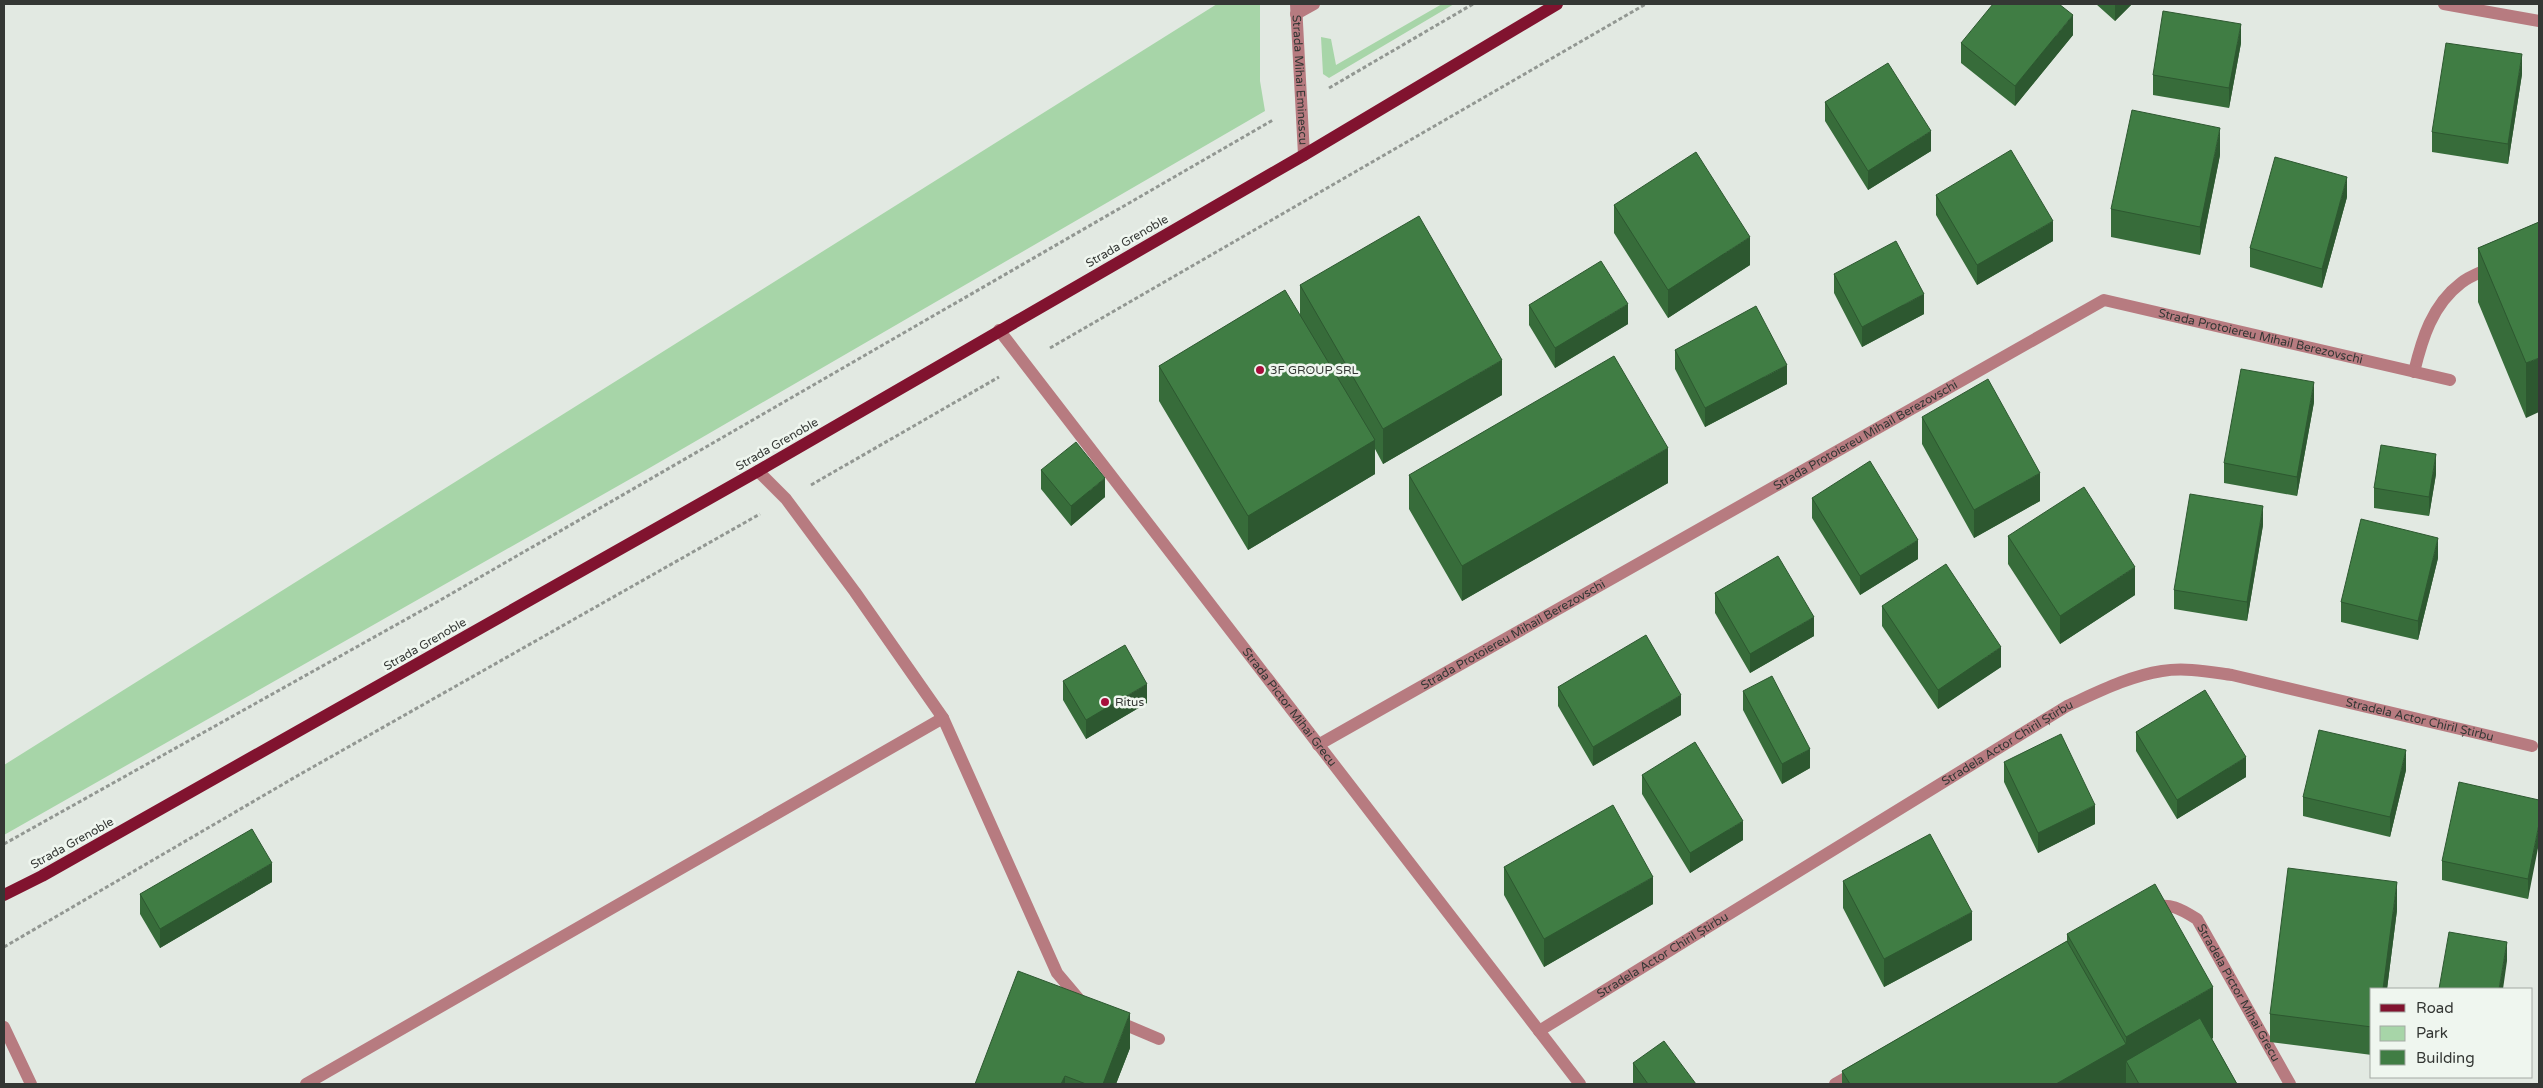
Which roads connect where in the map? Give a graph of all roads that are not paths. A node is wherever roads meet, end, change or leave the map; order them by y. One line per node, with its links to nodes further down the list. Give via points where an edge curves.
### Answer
1 (1314, 4): 4 (street)
2 (1557, 4): 6 (main road, Strada Grenoble)
3 (2444, 4): 5 (street)
4 (1296, 9): 6 (street, Strada Mihai Eminescu)
5 (2539, 21)
6 (1304, 156): 8 (main road, Strada Grenoble)
7 (2504, 261): 9 (street, via 2461,283 2442,304 2422,340)
8 (998, 330): 11 (main road, Strada Grenoble); 13 (street, Strada Pictor Mihai Grecu)
9 (2414, 372): 10 (street, Strada Protoiereu Mihail Berezovschi); 13 (street, Strada Protoiereu Mihail Berezovschi, via 2104,300)
10 (2450, 380)
11 (758, 471): 12 (street, via 786,499); 15 (main road, Strada Grenoble)
12 (943, 718): 19 (street, via 1057,973 1088,1010); 22 (street)
13 (1318, 745): 18 (street, Strada Pictor Mihai Grecu)
14 (2532, 746): 18 (street, Stradela Actor Chiril Știrbu, via 2232,675 2163,670 2121,682 2067,706)
15 (4, 895)
16 (2144, 912): 25 (street, Stradela Pictor Mihai Grecu, via 2165,904 2197,919)
17 (4, 1027): 21 (street)
18 (1540, 1031): 23 (street, Strada Pictor Mihai Grecu)
19 (1159, 1039)
20 (1870, 1065): 24 (street)
21 (31, 1084)
22 (306, 1084)
23 (1580, 1084)
24 (1835, 1084)
25 (2290, 1084)

